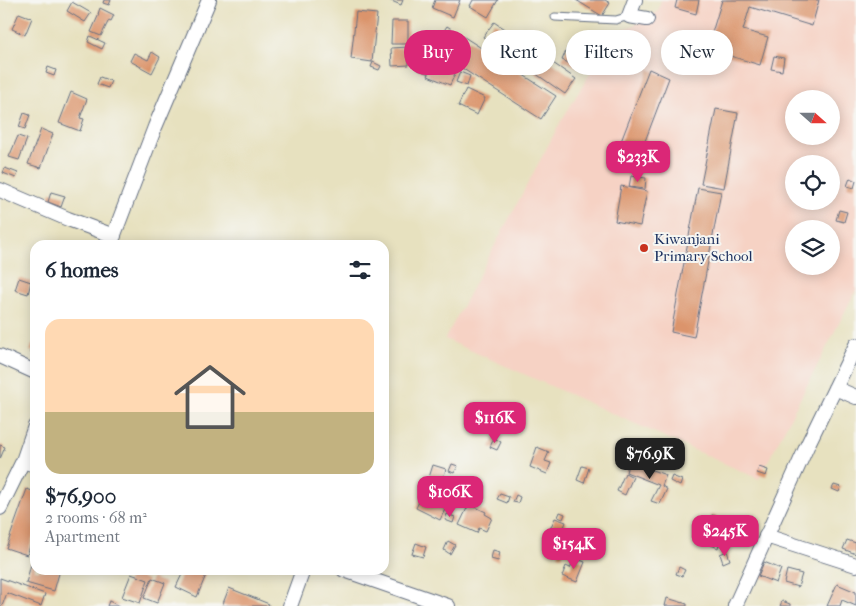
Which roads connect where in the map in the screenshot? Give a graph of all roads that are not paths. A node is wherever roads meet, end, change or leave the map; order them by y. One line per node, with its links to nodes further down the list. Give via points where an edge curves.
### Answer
1 (208, 0): 7 (street)
2 (635, 0): 3 (street)
3 (629, 16): 4 (lane, via 616,20); 5 (street)
4 (555, 17)
5 (647, 19)
6 (0, 190): 7 (street)
7 (112, 240)
8 (856, 345): 11 (street)
9 (0, 356): 10 (street)
10 (30, 370)
11 (835, 388): 12 (street); 15 (street)
12 (856, 397)
13 (29, 463): 14 (street)
14 (0, 508)
15 (766, 536): 16 (street); 21 (street)
16 (856, 565)
17 (301, 575): 19 (street)
18 (358, 575): 20 (street)
19 (290, 606)
20 (448, 606)
21 (735, 606)

